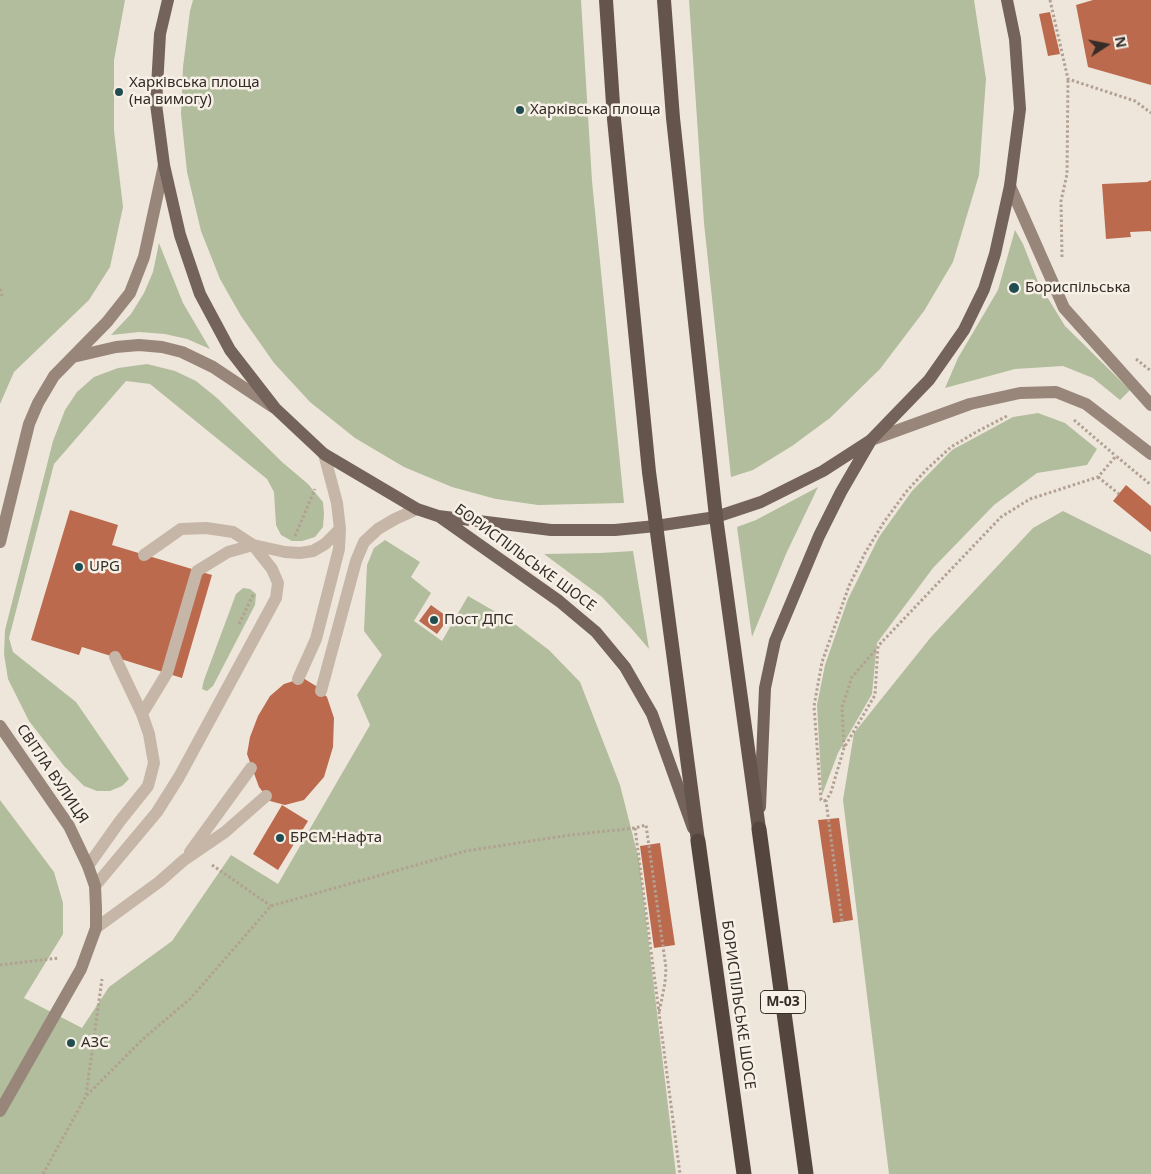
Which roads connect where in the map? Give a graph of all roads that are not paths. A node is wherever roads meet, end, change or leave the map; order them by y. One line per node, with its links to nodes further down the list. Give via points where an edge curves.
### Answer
1 (168, 0): 5 (main road, via 160,34 156,104)
2 (606, 0): 16 (highway, via 614,119)
3 (664, 0): 15 (highway, via 673,118)
4 (1007, 0): 6 (main road, via 1015,39 1020,109)
5 (164, 165): 7 (main road, via 144,257 130,292); 9 (main road, via 180,235 200,294 230,350)
6 (1010, 186): 8 (main road, via 1064,308); 10 (main road, via 984,289 964,330 930,380)
7 (74, 358): 9 (main road, via 116,347 162,347 213,366); 18 (main road, via 54,376 29,424)
8 (1151, 405)
9 (274, 408): 11 (main road)
10 (871, 440): 12 (main road, via 970,404 1020,393 1056,392 1086,404); 15 (main road, via 823,471 770,497); 28 (main road, via 819,536 775,641 765,688)
11 (324, 454): 13 (main road); 17 (lane, via 337,503)
12 (1151, 454)
13 (417, 509): 14 (main road); 23 (lane, via 378,529 364,542 356,560)
14 (438, 516): 16 (main road, via 551,530); 29 (main road, БОРИСПІЛЬСЬКЕ ШОСЕ, via 559,601 596,632 613,653 652,714)
15 (716, 517): 16 (main road); 28 (highway, М-03)
16 (656, 526): 29 (highway, БОРИСПІЛЬСЬКЕ ШОСЕ)
17 (340, 530): 19 (lane, via 313,551 285,552); 22 (lane, via 340,549 316,640)
18 (0, 542)
19 (253, 545): 20 (lane, via 233,532 181,529); 24 (lane, via 228,552 197,571 168,673); 32 (lane, via 272,569 278,583 276,598 179,777 157,812)
20 (144, 555)
21 (115, 658): 24 (lane)
22 (298, 679)
23 (321, 691)
24 (142, 714): 31 (lane, via 154,763 148,786)
25 (0, 726): 31 (main road, СВІТЛА ВУЛИЦЯ, via 69,826)
26 (251, 768): 30 (lane)
27 (266, 796): 30 (lane, via 225,832)
28 (759, 829): 36 (highway, М-03)
29 (698, 841): 35 (highway, БОРИСПІЛЬСЬКЕ ШОСЕ)
30 (184, 860): 33 (lane)
31 (88, 866): 32 (main road, СВІТЛА ВУЛИЦЯ)
32 (95, 886): 33 (main road, СВІТЛА ВУЛИЦЯ)
33 (96, 928): 34 (main road, СВІТЛА ВУЛИЦЯ, via 81,969)
34 (0, 1112)
35 (744, 1174)
36 (806, 1174)

